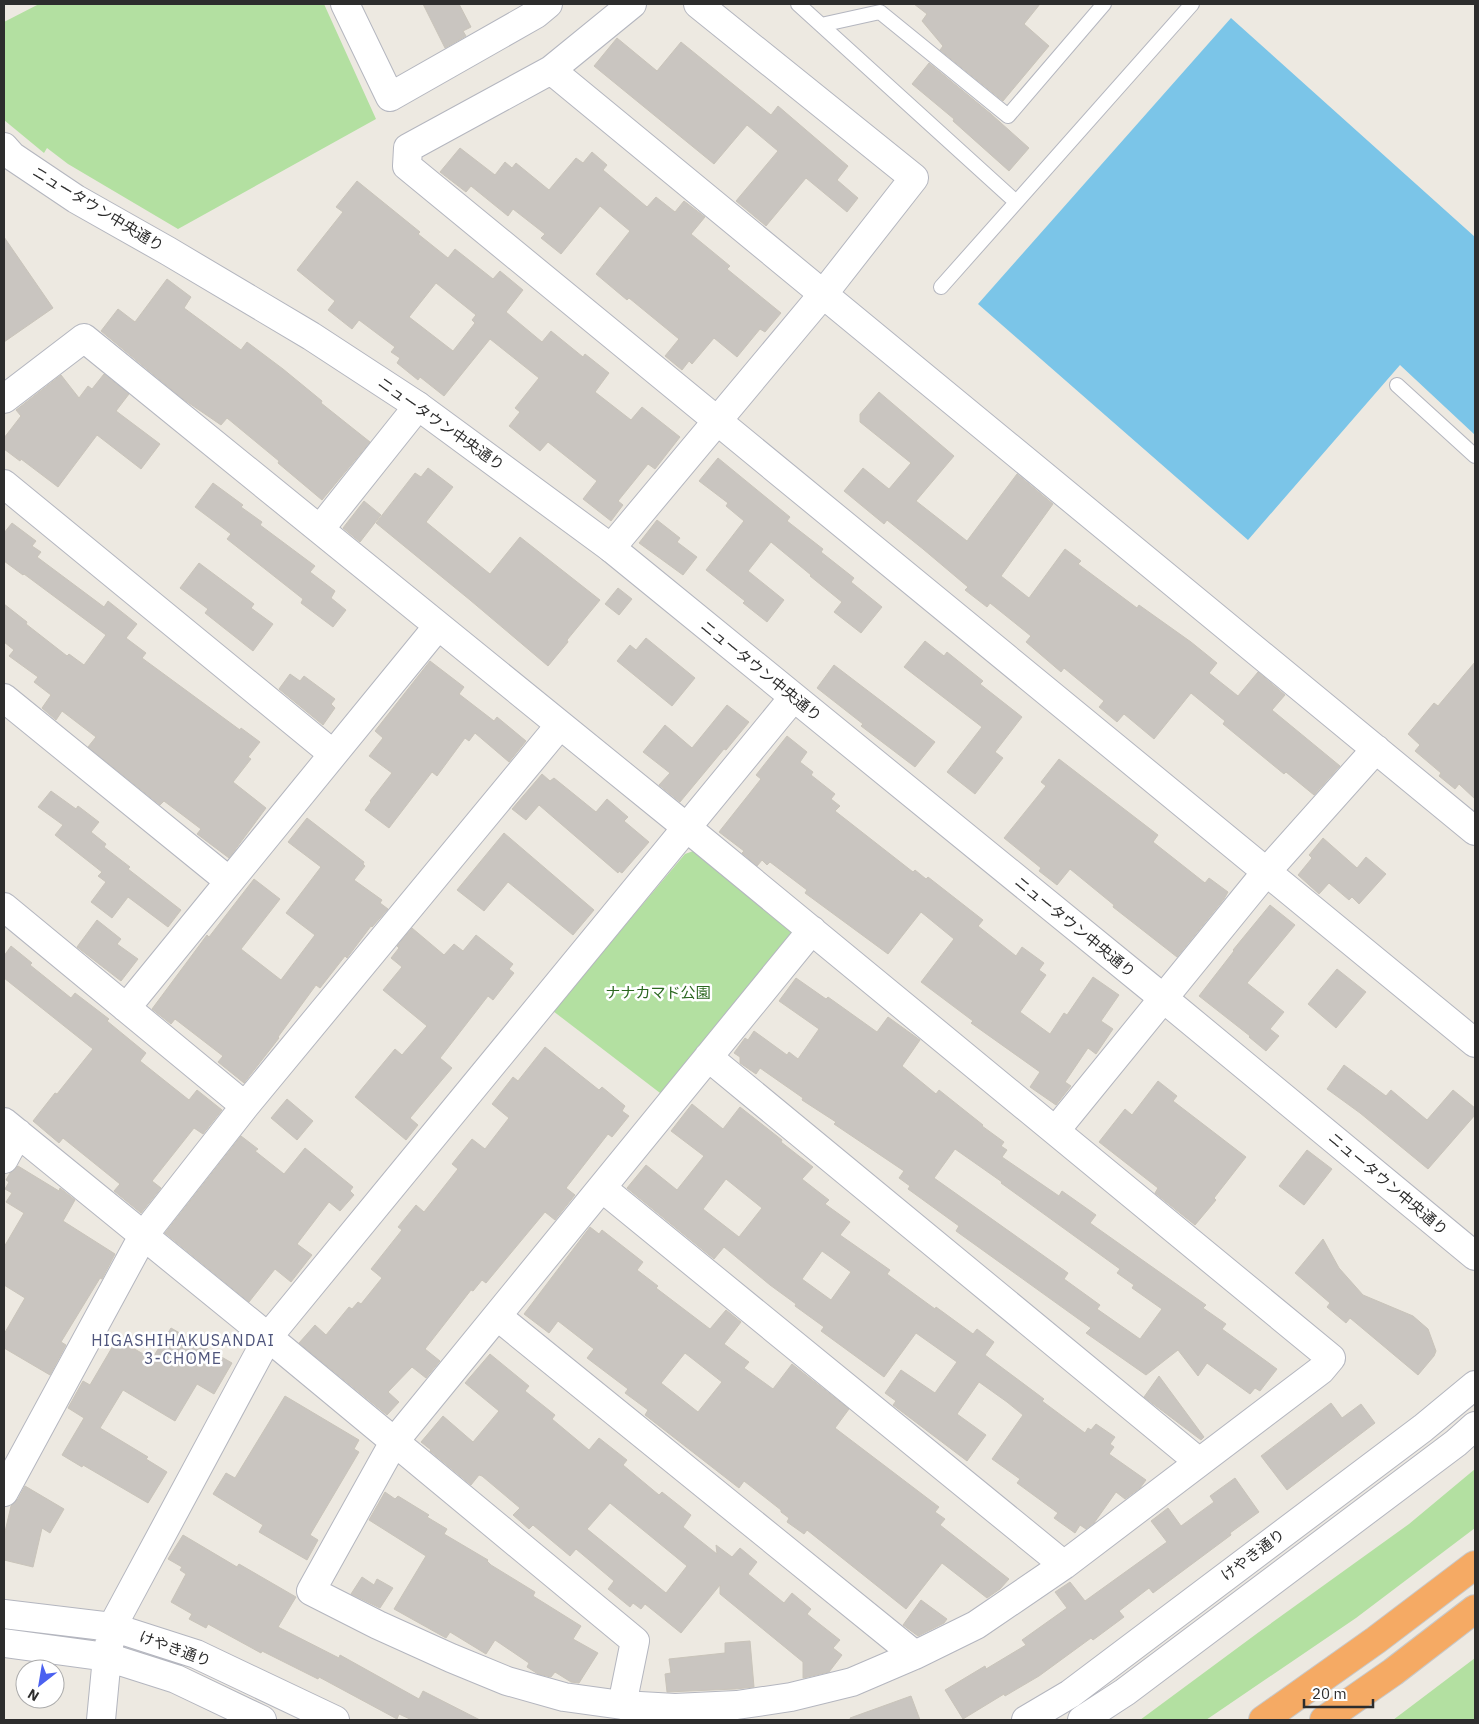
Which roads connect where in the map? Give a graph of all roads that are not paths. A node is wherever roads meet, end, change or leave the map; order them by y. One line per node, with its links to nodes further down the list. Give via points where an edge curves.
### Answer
1 (345, 4): 2 (street, via 390,97 536,14)
2 (548, 4)
3 (632, 4): 9 (street)
4 (698, 4): 13 (street, via 914,178)
5 (798, 4): 8 (lane)
6 (1104, 4): 8 (lane, via 1008,116 880,12)
7 (1192, 4): 11 (lane)
8 (821, 25): 11 (lane)
9 (551, 70): 13 (street); 17 (street, via 408,148 407,166)
10 (7, 155): 16 (street, ニュータウン中央通り, via 76,199 311,336)
11 (1016, 202): 12 (lane)
12 (941, 287)
13 (824, 293): 17 (street); 26 (street)
14 (1397, 386): 18 (lane)
15 (4, 399): 20 (street, via 84,338)
16 (418, 406): 20 (street); 21 (street, ニュータウン中央通り)
17 (717, 419): 21 (street); 30 (street)
18 (1475, 456)
19 (4, 484): 27 (street)
20 (320, 529): 22 (street)
21 (611, 548): 24 (street, ニュータウン中央通り)
22 (438, 626): 25 (street); 27 (street)
23 (4, 698): 31 (street)
24 (793, 698): 28 (street); 34 (street, ニュータウン中央通り)
25 (560, 725): 28 (street); 38 (street)
26 (1376, 749): 29 (street); 30 (street)
27 (333, 754): 31 (street)
28 (686, 827): 33 (street); 46 (street)
29 (1475, 831)
30 (1267, 871): 34 (street); 36 (street)
31 (228, 881): 35 (street)
32 (4, 907): 35 (street)
33 (812, 930): 37 (street); 40 (street)
34 (1163, 998): 40 (street); 44 (street, ニュータウン中央通り)
35 (126, 1008): 38 (street)
36 (1475, 1043)
37 (708, 1057): 42 (street); 50 (street)
38 (245, 1106): 43 (street)
39 (11, 1128): 41 (street); 43 (street)
40 (1056, 1130): 50 (street, via 1331,1358 1321,1370)
41 (4, 1159)
42 (602, 1188): 45 (street); 52 (street)
43 (143, 1236): 46 (street); 51 (street)
44 (1475, 1256)
45 (497, 1316): 49 (street); 58 (street)
46 (268, 1337): 49 (street); 56 (street)
47 (1475, 1385): 64 (street, けやき通り, via 1423,1428 1070,1694)
48 (1475, 1426): 65 (street, via 1125,1692)
49 (394, 1442): 60 (street, via 635,1641); 60 (street, via 312,1592 507,1681 564,1697)
50 (1199, 1462): 52 (street)
51 (4, 1492)
52 (1064, 1565): 58 (street, via 976,1625)
53 (1475, 1565): 66 (highway)
54 (1475, 1609): 67 (highway)
55 (4, 1614): 56 (street, けやき通り)
56 (112, 1627): 59 (street); 63 (street, けやき通り, via 196,1654)
57 (4, 1642): 59 (street, けやき通り)
58 (915, 1655): 60 (street, via 852,1682 792,1697 738,1705 674,1708)
59 (107, 1657): 61 (street); 62 (street, けやき通り, via 176,1679)
60 (622, 1705)
61 (101, 1720)
62 (262, 1720)
63 (335, 1720)
64 (1026, 1720)
65 (1082, 1720)
66 (1262, 1720)
67 (1324, 1720)

